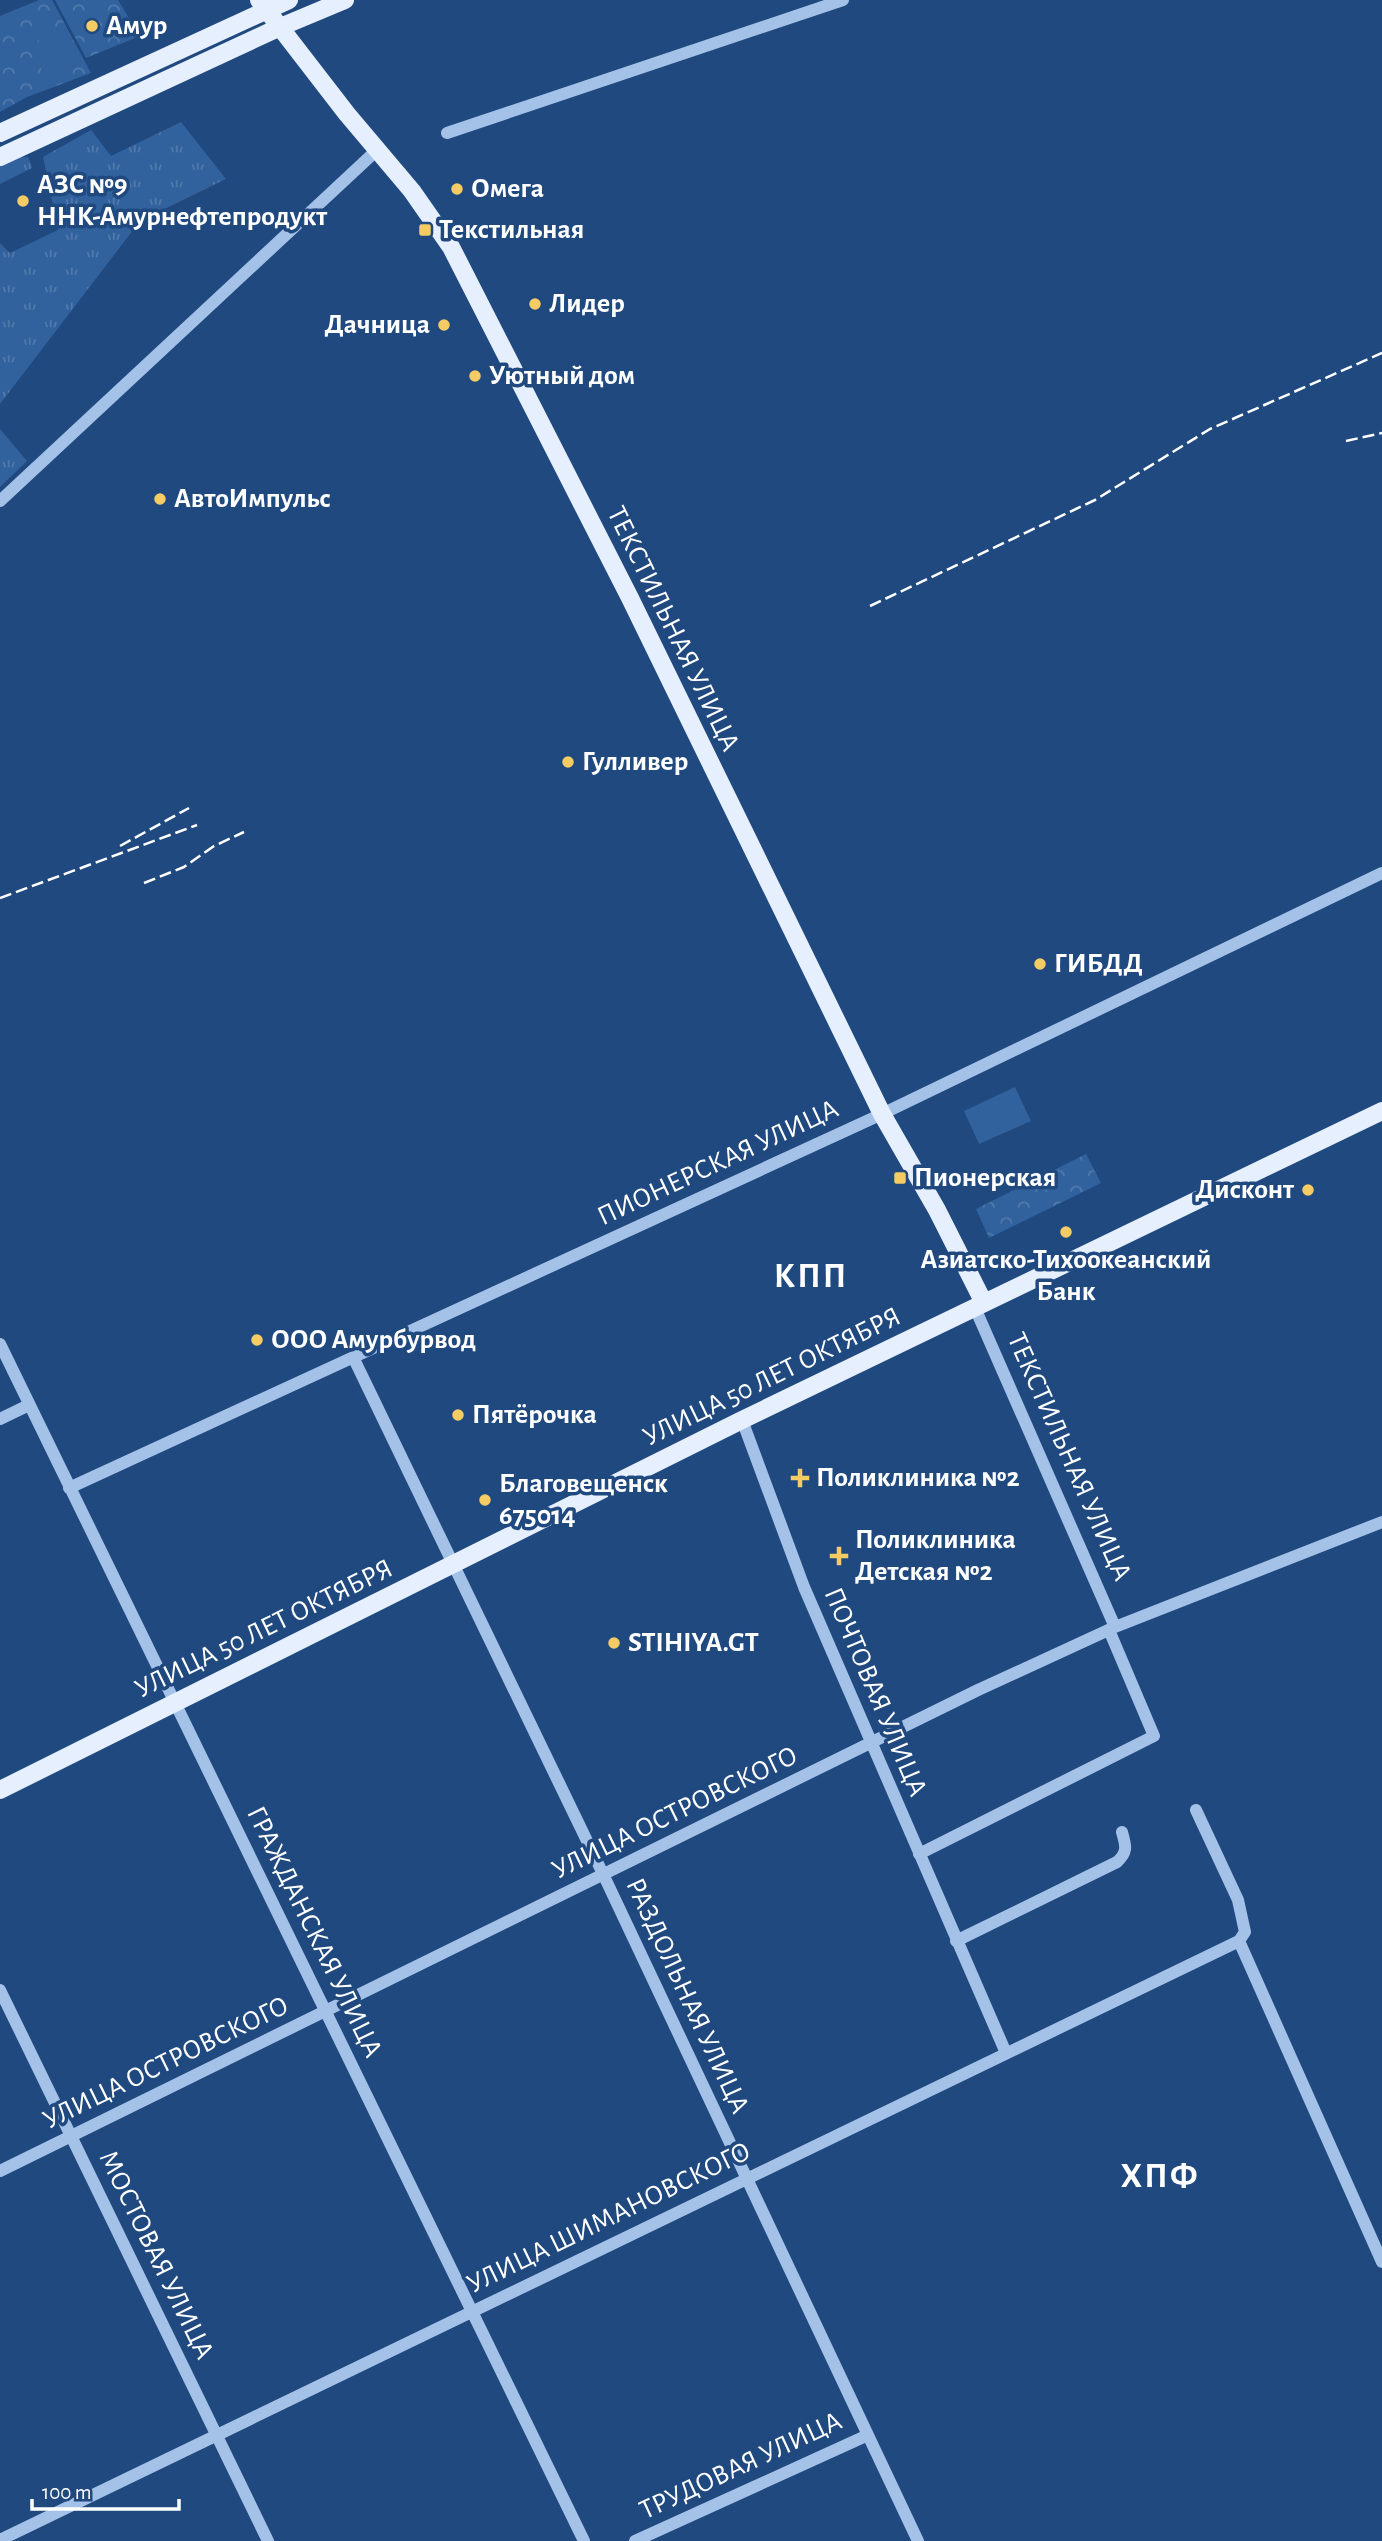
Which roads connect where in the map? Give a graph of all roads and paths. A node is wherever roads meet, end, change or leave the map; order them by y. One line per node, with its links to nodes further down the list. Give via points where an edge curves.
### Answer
1 (289, 0): 4 (main road)
2 (345, 0): 5 (main road)
3 (844, 0): 6 (street)
4 (262, 5): 5 (main road, ТЕКСТИЛЬНАЯ УЛИЦА); 7 (main road)
5 (278, 28): 8 (main road, ТЕКСТИЛЬНАЯ УЛИЦА); 9 (main road)
6 (447, 132)
7 (0, 133)
8 (377, 150): 10 (street); 13 (main road, ТЕКСТИЛЬНАЯ УЛИЦА, via 451,247 613,564)
9 (0, 157)
10 (0, 501)
11 (1382, 873): 13 (street, ПИОНЕРСКАЯ УЛИЦА)
12 (1382, 1111): 14 (main road, УЛИЦА 50 ЛЕТ ОКТЯБРЯ)
13 (882, 1114): 14 (main road, ТЕКСТИЛЬНАЯ УЛИЦА, via 937,1210); 16 (street, ПИОНЕРСКАЯ УЛИЦА)
14 (979, 1306): 19 (main road, УЛИЦА 50 ЛЕТ ОКТЯБРЯ); 23 (street, ТЕКСТИЛЬНАЯ УЛИЦА)
15 (0, 1344): 17 (street, ГРАЖДАНСКАЯ УЛИЦА)
16 (354, 1359): 20 (street, ПИОНЕРСКАЯ УЛИЦА); 22 (street, РАЗДОЛЬНАЯ УЛИЦА)
17 (29, 1405): 18 (street); 20 (street, ГРАЖДАНСКАЯ УЛИЦА)
18 (0, 1419)
19 (743, 1420): 22 (main road, УЛИЦА 50 ЛЕТ ОКТЯБРЯ); 25 (street, ПОЧТОВАЯ УЛИЦА, via 804,1587)
20 (69, 1488): 24 (street, ГРАЖДАНСКАЯ УЛИЦА)
21 (1382, 1522): 23 (street, УЛИЦА ОСТРОВСКОГО)
22 (453, 1563): 24 (main road, УЛИЦА 50 ЛЕТ ОКТЯБРЯ); 30 (street, РАЗДОЛЬНАЯ УЛИЦА)
23 (1112, 1628): 25 (street, УЛИЦА ОСТРОВСКОГО); 29 (street, ТЕКСТИЛЬНАЯ УЛИЦА, via 1154,1736)
24 (174, 1703): 26 (main road, УЛИЦА 50 ЛЕТ ОКТЯБРЯ); 34 (street, ГРАЖДАНСКАЯ УЛИЦА)
25 (870, 1742): 29 (street, ПОЧТОВАЯ УЛИЦА); 30 (street, УЛИЦА ОСТРОВСКОГО)
26 (0, 1790)
27 (1196, 1810): 32 (street, via 1238,1900 1245,1932)
28 (1122, 1832): 31 (street, via 1127,1848 1117,1862)
29 (919, 1854): 31 (street, ПОЧТОВАЯ УЛИЦА)
30 (604, 1875): 34 (street, УЛИЦА ОСТРОВСКОГО); 38 (street, РАЗДОЛЬНАЯ УЛИЦА)
31 (956, 1941): 35 (street, ПОЧТОВАЯ УЛИЦА)
32 (1239, 1941): 35 (street, УЛИЦА ШИМАНОВСКОГО); 39 (street)
33 (0, 1990): 36 (street, МОСТОВАЯ УЛИЦА)
34 (326, 2012): 36 (street, УЛИЦА ОСТРОВСКОГО); 40 (street, ГРАЖДАНСКАЯ УЛИЦА)
35 (1006, 2053): 38 (street, УЛИЦА ШИМАНОВСКОГО)
36 (72, 2138): 37 (street, УЛИЦА ОСТРОВСКОГО); 41 (street, МОСТОВАЯ УЛИЦА)
37 (0, 2171)
38 (746, 2179): 40 (street, УЛИЦА ШИМАНОВСКОГО); 42 (street, РАЗДОЛЬНАЯ УЛИЦА)
39 (1382, 2262)
40 (473, 2311): 41 (street, УЛИЦА ШИМАНОВСКОГО); 45 (street, ГРАЖДАНСКАЯ УЛИЦА)
41 (217, 2435): 43 (street, УЛИЦА ШИМАНОВСКОГО); 44 (street, МОСТОВАЯ УЛИЦА)
42 (868, 2435): 46 (street, ТРУДОВАЯ УЛИЦА); 47 (street, РАЗДОЛЬНАЯ УЛИЦА)
43 (0, 2540)
44 (268, 2541)
45 (584, 2541)
46 (635, 2541)
47 (918, 2541)

